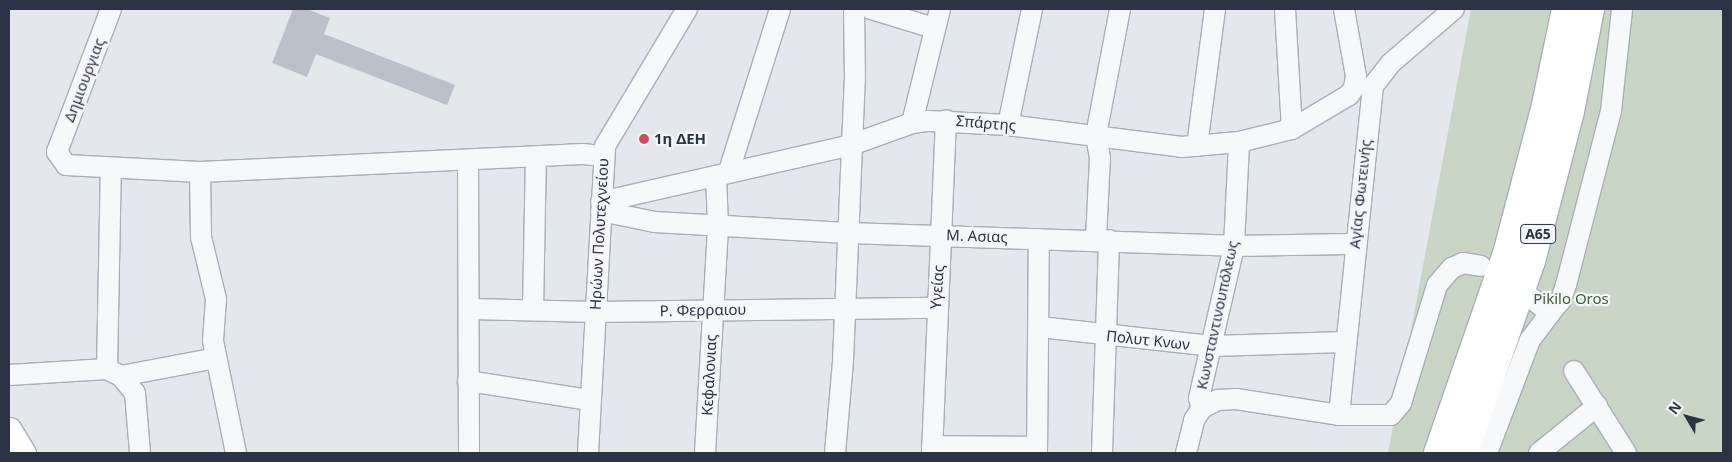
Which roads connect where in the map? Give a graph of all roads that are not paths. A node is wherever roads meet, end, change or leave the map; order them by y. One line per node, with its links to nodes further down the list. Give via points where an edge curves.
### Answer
1 (111, 9): 28 (street, Δημιουργιας, via 57,152 66,165)
2 (688, 9): 25 (street, Ηρώων Πολυτεχνείου, via 608,136)
3 (780, 9): 30 (street, Κεφαλονιας)
4 (854, 9): 23 (street, via 855,79)
5 (871, 9): 16 (street)
6 (940, 9): 16 (street)
7 (1032, 9): 19 (street)
8 (1120, 9): 21 (street)
9 (1214, 9): 24 (street)
10 (1285, 9): 20 (street)
11 (1344, 9): 20 (street, Σπάρτης, via 1356,76 1349,95)
12 (1454, 9): 37 (street, Αγίας Φωτεινής, via 1390,64 1373,86)
13 (1566, 9): 73 (highway, Α65, via 1546,105 1507,254)
14 (1590, 9): 74 (highway, Α65, via 1570,111 1531,261)
15 (1622, 9): 47 (street, via 1611,111 1566,285)
16 (934, 28): 18 (street)
17 (946, 120): 18 (street, Σπάρτης); 19 (street, Σπάρτης); 34 (street, Υγείας)
18 (912, 123): 23 (street, Σπάρτης)
19 (1008, 125): 21 (street, Σπάρτης)
20 (1292, 129): 22 (street, Σπάρτης)
21 (1096, 135): 24 (street, Σπάρτης, via 1162,145); 36 (street, via 1100,158)
22 (1239, 142): 24 (street, Σπάρτης); 38 (street, Κωνσταντινουπόλεως)
23 (851, 146): 30 (street, Σπάρτης); 33 (street)
24 (1197, 146)
25 (603, 156): 26 (street, via 584,154); 31 (street, Ηρώων Πολυτεχνείου)
26 (536, 158): 27 (street); 45 (street)
27 (468, 160): 29 (street); 42 (street)
28 (111, 168): 29 (street); 54 (street)
29 (200, 172): 52 (street, via 201,237 215,285 213,341)
30 (723, 174): 31 (street, Σπάρτης); 32 (street, Κεφαλονιας)
31 (601, 206): 32 (street, Μ. Ασιας, via 654,222); 46 (street, Ηρώων Πολυτεχνείου)
32 (718, 227): 33 (street, Μ. Ασιας); 43 (street, Κεφαλονιας)
33 (847, 233): 34 (street, Μ. Ασιας); 44 (street)
34 (941, 235): 35 (street, Μ. Ασιας); 41 (street, Υγείας)
35 (1039, 239): 36 (street, Μ. Ασιας); 48 (street)
36 (1102, 240): 38 (street, Μ. Ασιας); 49 (street)
37 (1354, 244): 38 (street, Μ. Ασιας); 50 (street, Αγίας Φωτεινής)
38 (1234, 246): 51 (street, Κωνσταντινουπόλεως)
39 (1481, 266): 60 (street, via 1463,264 1452,268 1437,285 1398,409 1391,415)
40 (1530, 297): 47 (street)
41 (936, 308): 44 (street, Ρ. Φερραιου); 62 (street, Υγείας)
42 (471, 309): 45 (street, Ρ. Φερραιου); 56 (street)
43 (713, 309): 44 (street, Ρ. Φερραιου); 46 (street, Ρ. Φερραιου); 69 (street, Κεφαλονιας)
44 (843, 309): 70 (street)
45 (533, 310): 46 (street, Ρ. Φερραιου)
46 (595, 312): 57 (street, Ηρώων Πολυτεχνείου)
47 (1550, 313): 75 (street, via 1530,340)
48 (1040, 327): 49 (street, Πολυτ Κνων); 63 (street)
49 (1107, 336): 51 (street, Πολυτ Κνων); 71 (street)
50 (1346, 342): 51 (street, Πολυτ Κνων); 60 (street, Αγίας Φωτεινής)
51 (1211, 346): 59 (street, Κωνσταντινουπόλεως, via 1199,398)
52 (216, 358): 54 (street); 66 (street)
53 (1574, 371): 58 (street)
54 (114, 372): 55 (street); 65 (street, via 135,393)
55 (9, 375)
56 (468, 381): 57 (street); 67 (street)
57 (590, 400): 68 (street, Ηρώων Πολυτεχνείου)
58 (1597, 406): 76 (street); 77 (street)
59 (1202, 408): 60 (street, via 1218,400 1236,399); 72 (street, Κωνσταντινουπόλεως, via 1194,420)
60 (1339, 415)
61 (9, 430): 64 (main road)
62 (932, 449): 63 (street)
63 (1037, 450)
64 (23, 453)
65 (140, 453)
66 (236, 453)
67 (469, 453)
68 (588, 453)
69 (705, 453)
70 (835, 453)
71 (1102, 453)
72 (1186, 453)
73 (1438, 453)
74 (1464, 453)
75 (1486, 453)
76 (1539, 453)
77 (1626, 453)

